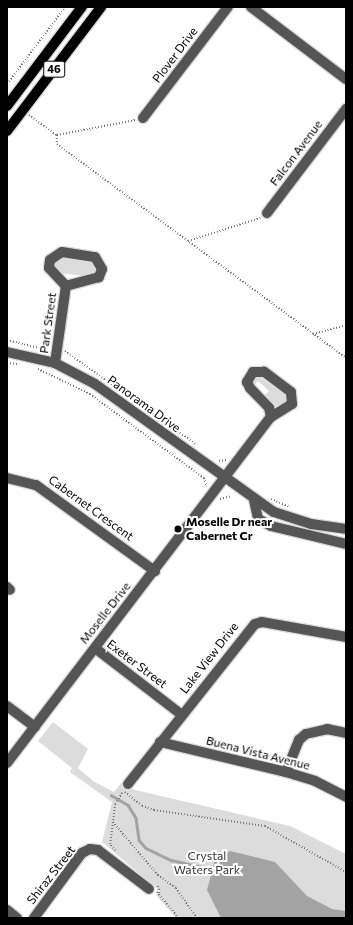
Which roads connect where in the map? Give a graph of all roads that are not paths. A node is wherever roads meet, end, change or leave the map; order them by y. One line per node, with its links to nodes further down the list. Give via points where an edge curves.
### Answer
1 (82, 7): 6 (main road, 46)
2 (101, 7): 9 (main road, 46)
3 (228, 7): 8 (street, Plover Drive)
4 (251, 7): 5 (street)
5 (346, 78)
6 (7, 106)
7 (346, 109): 10 (street, Falcon Avenue)
8 (143, 118)
9 (7, 131)
10 (267, 213)
11 (66, 286): 11 (street, Park Street, via 49,268 56,254 89,256 101,264 99,277); 13 (street, Park Street)
12 (7, 352): 13 (street, Panorama Drive)
13 (55, 363): 16 (street, Panorama Drive, via 95,384)
14 (271, 417): 14 (street, via 269,408 247,382 253,372 264,372 293,398 292,404); 16 (street, Moselle Drive)
15 (7, 478): 20 (street, Cabernet Crescent, via 36,485)
16 (224, 479): 17 (street, Panorama Drive); 20 (street, Moselle Drive)
17 (254, 500): 18 (street, Panorama Drive, via 295,520); 19 (street, via 258,519 271,526)
18 (346, 529)
19 (346, 544)
20 (155, 570): 22 (street, Moselle Drive)
21 (346, 637): 24 (street, Lake View Drive, via 262,622 255,624)
22 (95, 648): 24 (street, Exeter Street); 25 (street, Moselle Drive)
23 (7, 706): 25 (street)
24 (182, 714): 27 (street, Lake View Drive)
25 (34, 727): 28 (street, Moselle Drive)
26 (346, 732): 29 (street, via 327,729 306,734 298,740)
27 (160, 742): 29 (street, Buena Vista Avenue); 30 (street, Lake View Drive)
28 (7, 763)
29 (286, 772): 31 (street, Buena Vista Avenue, via 315,781)
30 (126, 787)
31 (346, 797)
32 (151, 885): 35 (street, Shiraz Street, via 98,850 90,849 82,853)
33 (7, 910): 34 (street)
34 (17, 918)
35 (34, 918)

